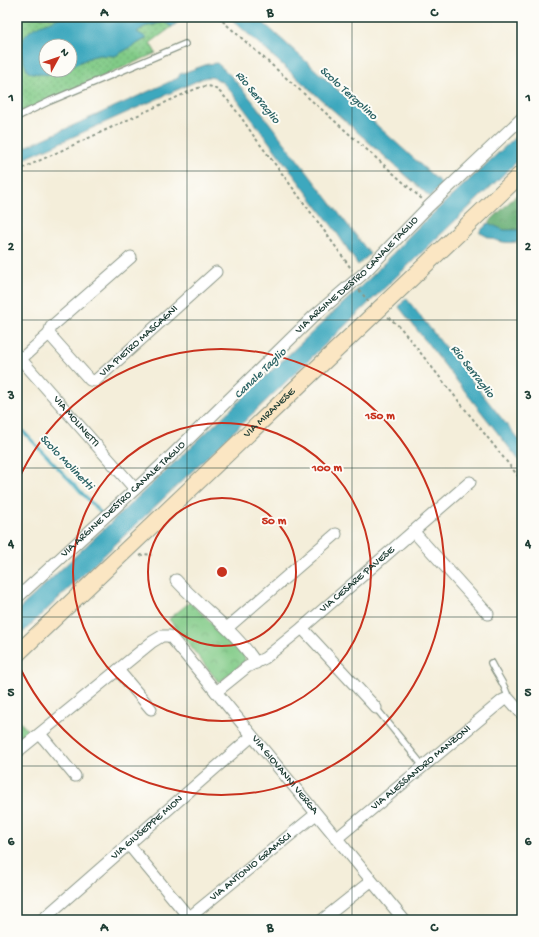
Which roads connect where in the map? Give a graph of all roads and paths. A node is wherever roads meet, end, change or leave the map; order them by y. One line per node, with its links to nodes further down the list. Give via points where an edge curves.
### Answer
1 (218, 17): 7 (path)
2 (185, 44): 3 (lane)
3 (17, 116)
4 (522, 118): 7 (street, VIA ARGINE DESTRO CANALE TAGLIO)
5 (17, 171): 10 (path, via 186,94 206,86 212,87 222,94 315,217)
6 (522, 173): 11 (main road, VIA MIRANESE)
7 (429, 206): 10 (street, VIA ARGINE DESTRO CANALE TAGLIO)
8 (131, 257): 12 (street, via 51,328)
9 (216, 272): 12 (street, VIA PIETRO MASCAGNI, via 96,381 90,380)
10 (356, 282): 11 (path); 16 (street, VIA ARGINE DESTRO CANALE TAGLIO, via 314,316)
11 (375, 308): 14 (path, via 400,327); 26 (main road, VIA MIRANESE)
12 (49, 334): 13 (street)
13 (19, 357): 16 (street, VIA MOLINETTI)
14 (522, 481)
15 (470, 482): 17 (street, VIA CESARE PAVESE)
16 (135, 489): 22 (street, VIA ARGINE DESTRO CANALE TAGLIO)
17 (413, 531): 23 (street); 25 (street, VIA CESARE PAVESE)
18 (336, 534): 24 (street)
19 (152, 555): 20 (path, via 144,554)
20 (138, 557)
21 (176, 580): 24 (street)
22 (17, 598)
23 (488, 614)
24 (227, 628): 27 (street, via 249,651)
25 (302, 628): 27 (street, VIA CESARE PAVESE); 32 (street)
26 (17, 654)
27 (256, 663): 30 (street, VIA CESARE PAVESE)
28 (491, 664): 31 (lane, via 506,688)
29 (118, 670): 30 (street, VIA GIOVANNI VERGA, via 162,636 170,636); 33 (street); 35 (street)
30 (216, 692): 36 (street, VIA GIOVANNI VERGA)
31 (508, 698): 34 (street); 38 (street, VIA ALESSANDRO MANZONI)
32 (376, 708): 38 (lane)
33 (151, 709)
34 (522, 714)
35 (40, 734): 37 (street); 39 (street)
36 (252, 736): 40 (street, VIA GIOVANNI VERGA); 42 (street, VIA GIUSEPPE MION)
37 (17, 752)
38 (423, 766): 41 (street, VIA ALESSANDRO MANZONI)
39 (75, 776)
40 (316, 814): 41 (street, VIA GIOVANNI VERGA); 44 (street, VIA ANTONIO GRAMSCI)
41 (336, 839): 43 (street, VIA GIOVANNI VERGA)
42 (129, 845): 44 (street); 45 (street, VIA GIUSEPPE MION)
43 (371, 880): 46 (street); 47 (street, VIA GIOVANNI VERGA)
44 (189, 919)
45 (42, 920)
46 (322, 920)
47 (404, 920)

